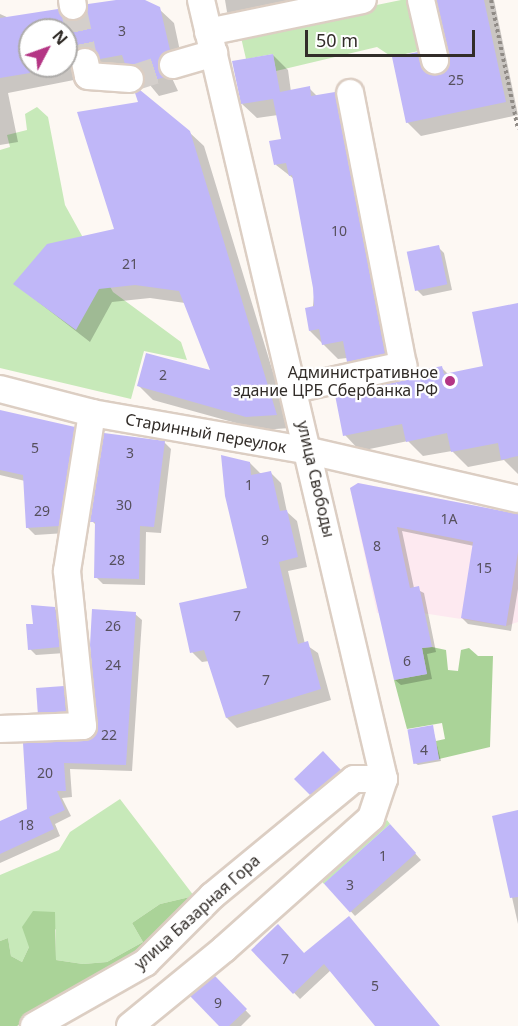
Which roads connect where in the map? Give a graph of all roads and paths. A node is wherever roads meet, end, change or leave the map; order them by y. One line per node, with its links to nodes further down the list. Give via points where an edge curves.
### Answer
1 (201, 0): 5 (street, улица Свободы)
2 (363, 0): 5 (street)
3 (422, 0): 6 (street)
4 (491, 0): 11 (path)
5 (211, 42): 8 (street); 13 (street, улица Свободы)
6 (435, 60)
7 (85, 62): 9 (street, via 88,76)
8 (173, 65)
9 (130, 79)
10 (350, 93): 13 (street, via 403,365)
11 (518, 129)
12 (0, 389): 14 (street, Старинный переулок)
13 (295, 389): 15 (street, улица Свободы)
14 (92, 413): 15 (street, Старинный переулок); 17 (street, via 67,572 83,726)
15 (310, 451): 16 (street, Старинный переулок); 18 (street, улица Свободы)
16 (518, 499)
17 (0, 729)
18 (384, 779): 19 (street, улица Базарная Гора, via 354,779 212,896 145,963); 20 (street, via 371,818 224,949)
19 (34, 1026)
20 (130, 1026)

